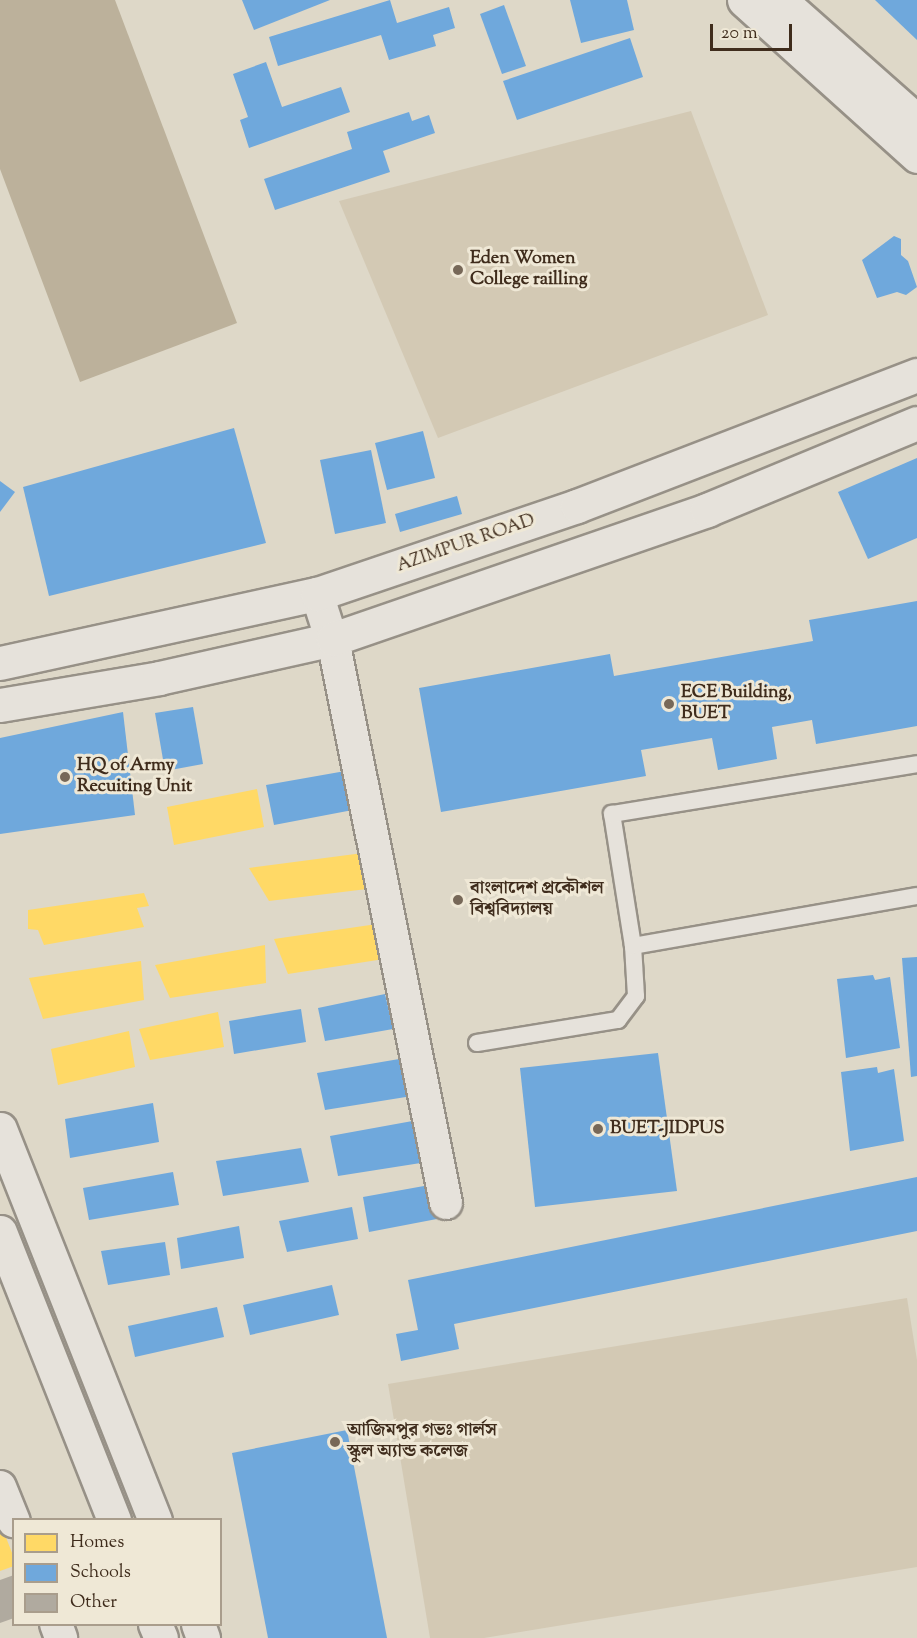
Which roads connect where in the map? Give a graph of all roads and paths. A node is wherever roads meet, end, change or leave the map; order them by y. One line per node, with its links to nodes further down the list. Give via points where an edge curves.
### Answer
1 (744, 0): 4 (main road)
2 (780, 0): 3 (main road)
3 (917, 121)
4 (917, 156)
5 (917, 375): 7 (main road, AZIMPUR ROAD, via 578,506)
6 (917, 423): 8 (main road, via 707,510)
7 (318, 594): 8 (street); 9 (main road, AZIMPUR ROAD)
8 (333, 639): 10 (main road, via 159,678); 16 (street)
9 (0, 663)
10 (0, 705)
11 (917, 764): 13 (lane, via 612,814)
12 (917, 896): 13 (lane)
13 (633, 946): 14 (lane, via 636,996 618,1020)
14 (477, 1043)
15 (0, 1129): 21 (main road)
16 (447, 1203)
17 (0, 1233): 20 (main road)
18 (0, 1487): 19 (street)
19 (13, 1518)
20 (113, 1518)
21 (154, 1518)

